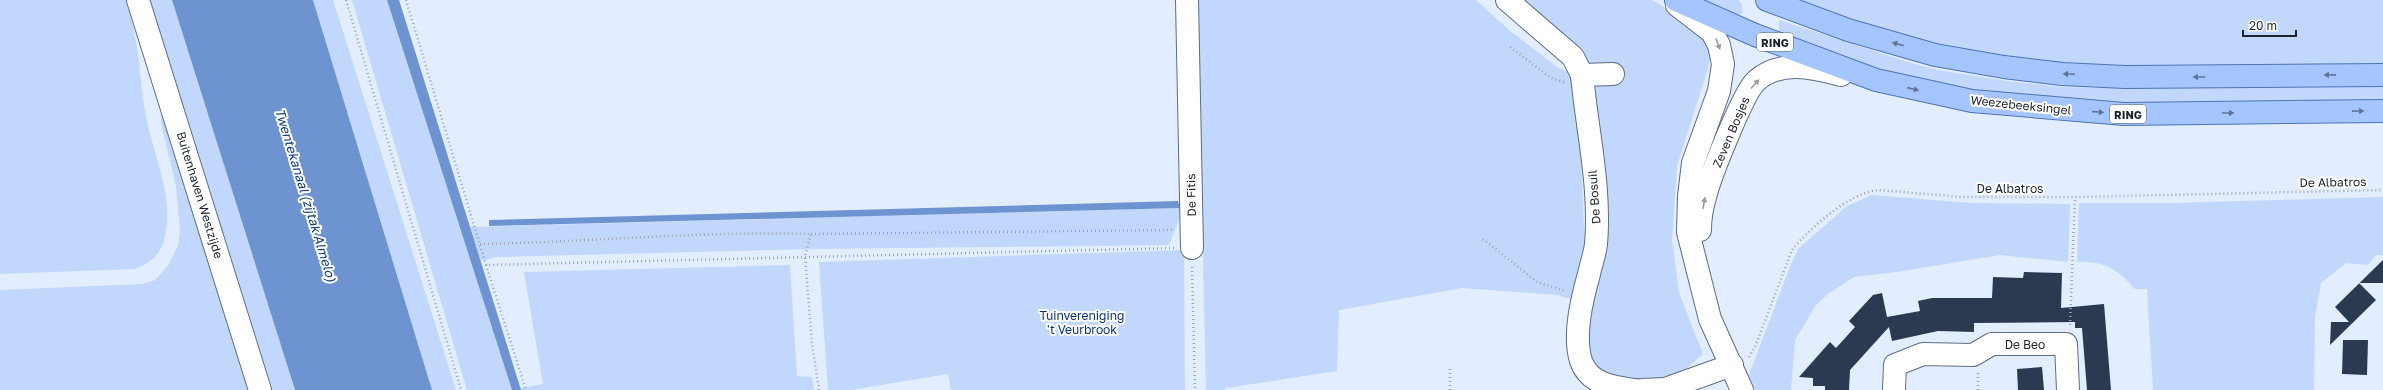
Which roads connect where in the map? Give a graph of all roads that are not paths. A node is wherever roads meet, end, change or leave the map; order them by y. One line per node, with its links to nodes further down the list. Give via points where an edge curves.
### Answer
1 (138, 0): 15 (street, Buitenhaven Westzijde)
2 (1187, 0): 12 (street, De Fitis)
3 (1507, 0): 9 (street, De Bosuil, via 1572,57)
4 (1670, 0): 13 (street, Zeven Bosjes, one-way to 13, via 1712,32 1719,45 1723,64 1719,91 1693,163 1689,196 1688,232)
5 (1676, 0): 10 (main road, Weezebeeksingel / RING, via 1755,35)
6 (1767, 0): 8 (main road, one-way to 6, via 2125,77 2004,68 1935,55 1848,30)
7 (1613, 74): 9 (street)
8 (2383, 75)
9 (1582, 79): 16 (street, De Bosuil, via 1597,206 1596,246 1583,296 1578,337 1581,361 1588,375 1607,386)
10 (1876, 80): 11 (main road, Weezebeeksingel / RING, one-way to 11, via 1972,101 2124,114); 13 (street, Zeven Bosjes, one-way to 10, via 1700,227 1704,197 1745,96 1756,81 1789,67 1807,67)
11 (2383, 111)
12 (1192, 239)
13 (1700, 284): 14 (street, Zeven Bosjes, via 1710,319)
14 (1732, 365): 17 (street, via 1665,389); 18 (street, Zeven Bosjes)
15 (260, 390)
16 (1634, 390)
17 (1642, 390)
18 (1742, 390)
19 (1894, 390): 20 (street, De Beo, via 1895,364 1923,354 1973,355 1992,344 2066,344)
20 (2068, 390)

